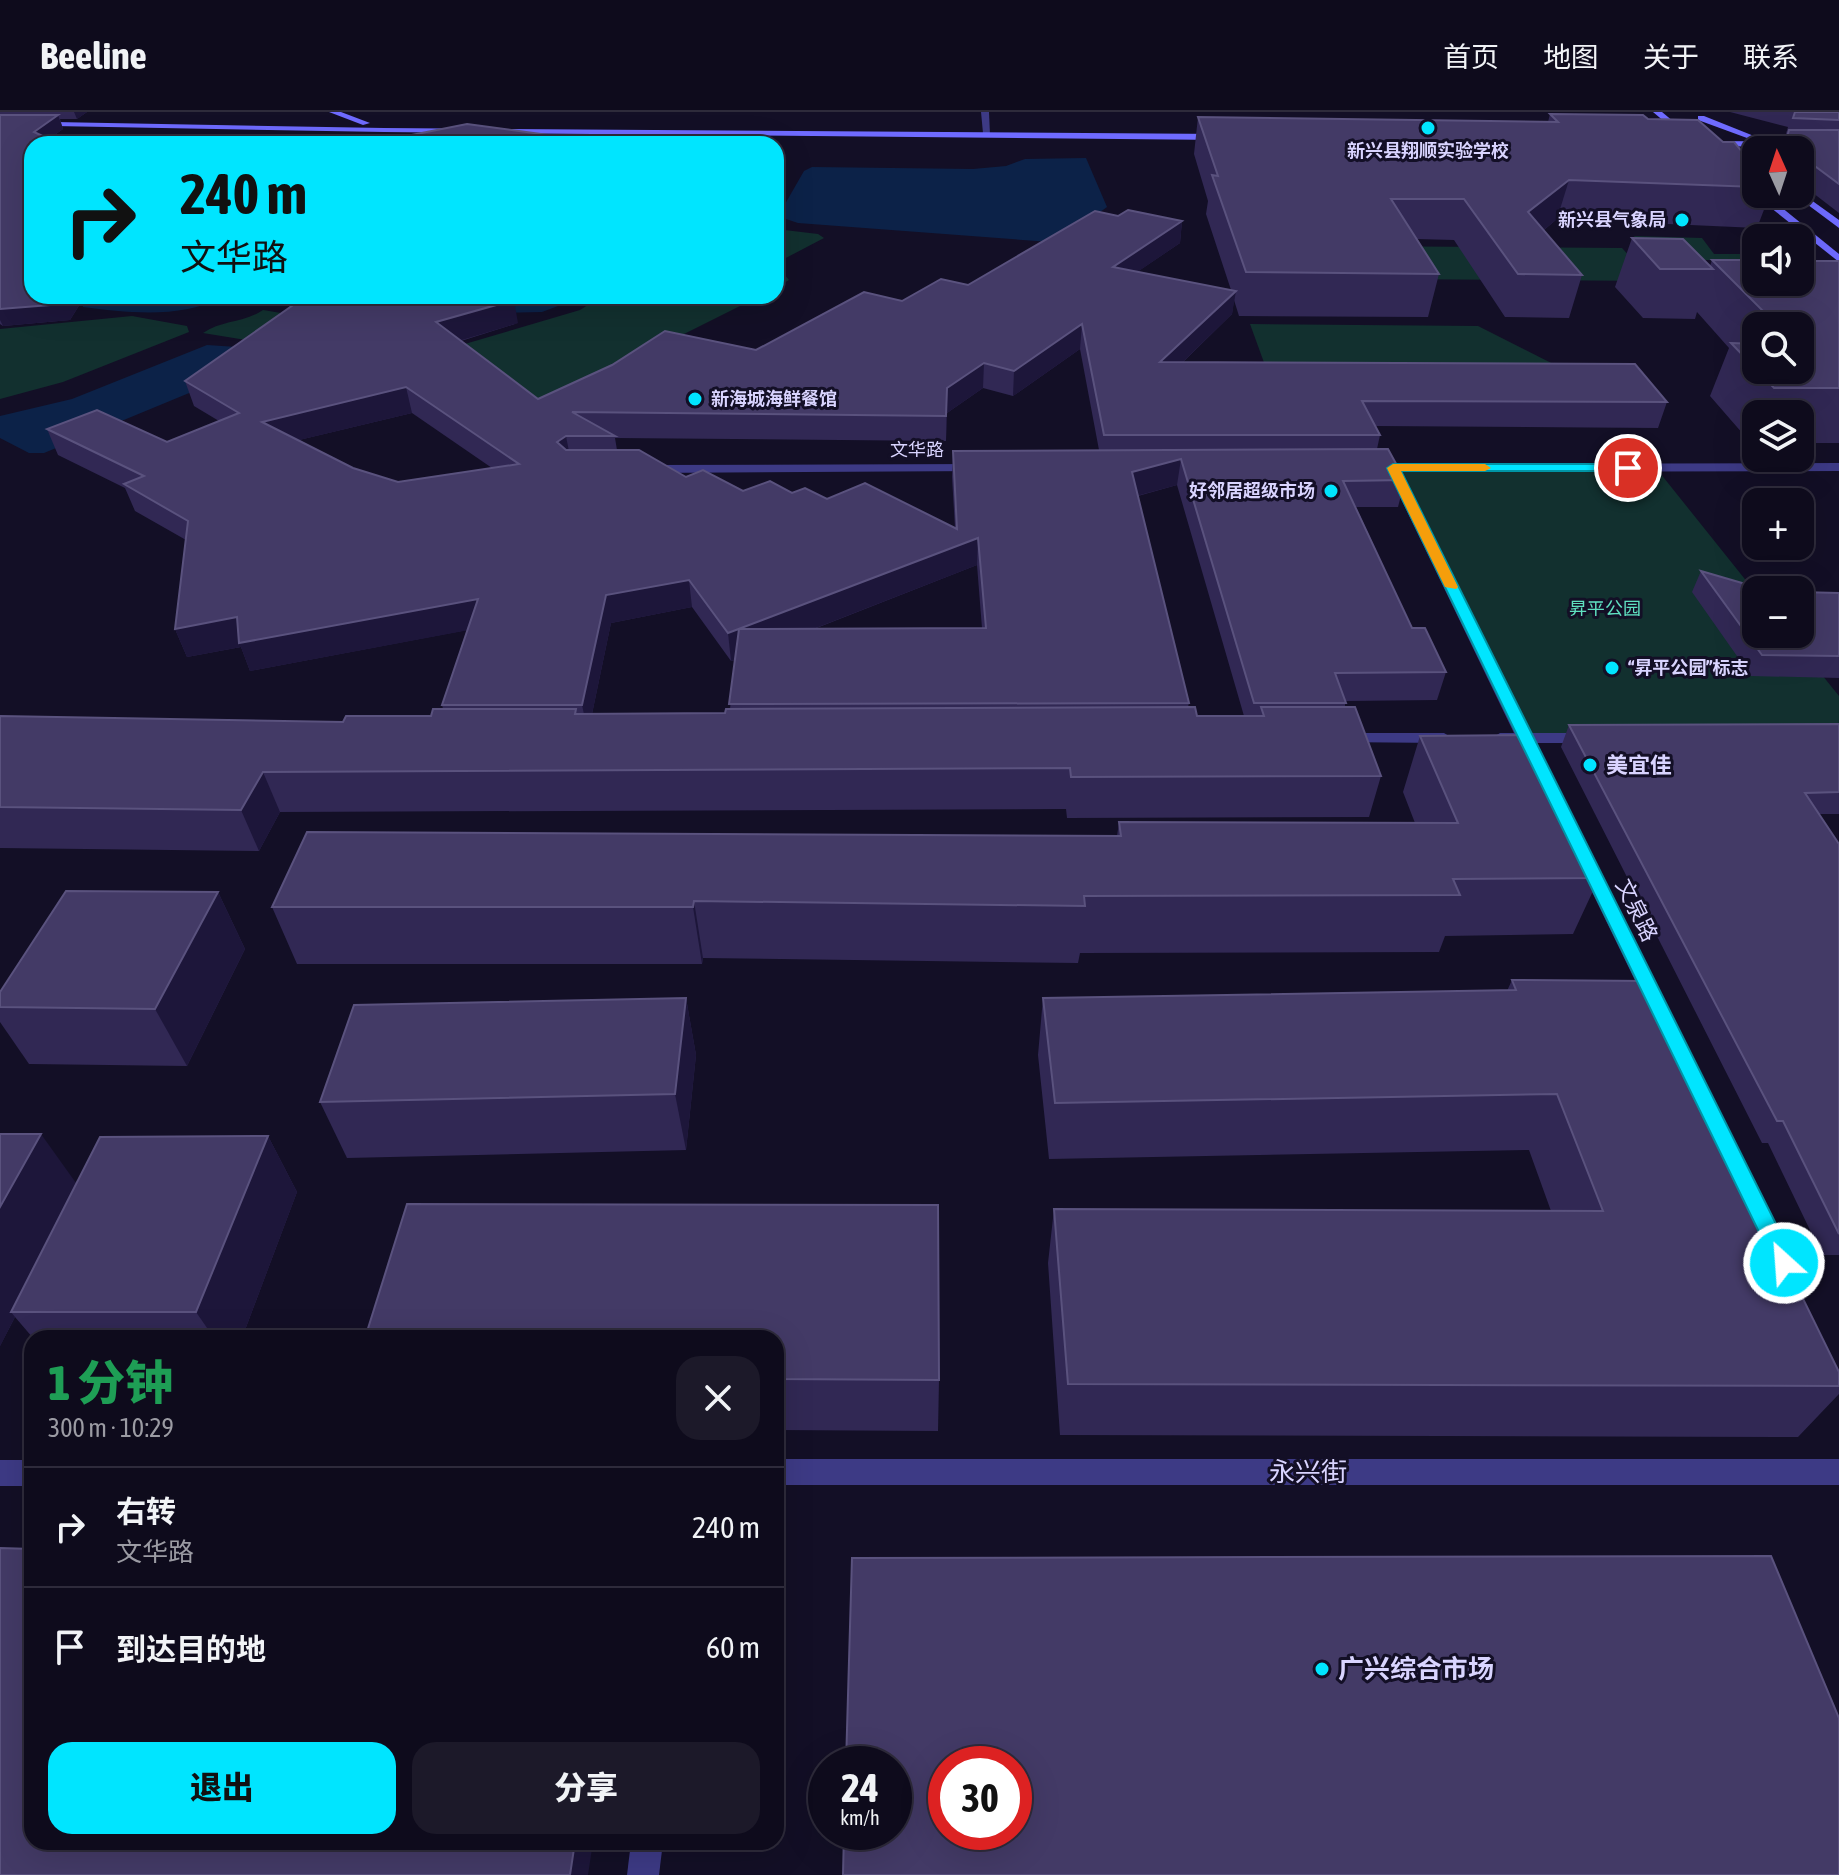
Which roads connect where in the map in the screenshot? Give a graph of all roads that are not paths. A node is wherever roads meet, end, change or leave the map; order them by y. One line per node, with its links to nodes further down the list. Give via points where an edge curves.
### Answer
1 (333, 112): 14 (street)
2 (985, 112): 16 (street)
3 (1692, 112): 6 (street)
4 (1660, 114): 11 (street); 24 (street)
5 (197, 116): 10 (street)
6 (1701, 118): 25 (street); 26 (street, via 1758,138)
7 (243, 120): 12 (street)
8 (287, 120): 13 (street)
9 (0, 123): 10 (street)
10 (138, 125): 12 (street)
11 (1656, 125)
12 (233, 127): 13 (street); 18 (street)
13 (277, 128): 14 (street); 19 (street)
14 (384, 130): 16 (street)
15 (0, 132): 17 (street)
16 (987, 133): 21 (street)
17 (146, 136)
18 (222, 136)
19 (266, 136)
20 (784, 138): 21 (street)
21 (1167, 139): 22 (street)
22 (1230, 140)
23 (1681, 143): 24 (street)
24 (1696, 143): 25 (street); 30 (street)
25 (1733, 144): 26 (street); 29 (street)
26 (1822, 145): 27 (street); 28 (street)
27 (1839, 145)
28 (1814, 146)
29 (1742, 150)
30 (1708, 152)
31 (1814, 206): 33 (street)
32 (1776, 208): 34 (street)
33 (1839, 225)
34 (1839, 259)
35 (1839, 467): 38 (street)
36 (988, 468): 39 (street, 文华路)
37 (1362, 468): 38 (street)
38 (1393, 468): 40 (street)
39 (634, 469)
40 (1525, 737): 41 (street); 42 (street); 43 (street)
41 (1319, 738)
42 (1615, 738)
43 (1539, 766)
44 (1574, 837): 45 (street, 文泉路)
45 (1665, 1021)
46 (784, 1472): 47 (street, 永兴街)
47 (1839, 1472)
48 (0, 1473): 49 (street)
49 (24, 1473)
50 (646, 1850): 51 (street)
51 (643, 1875)

